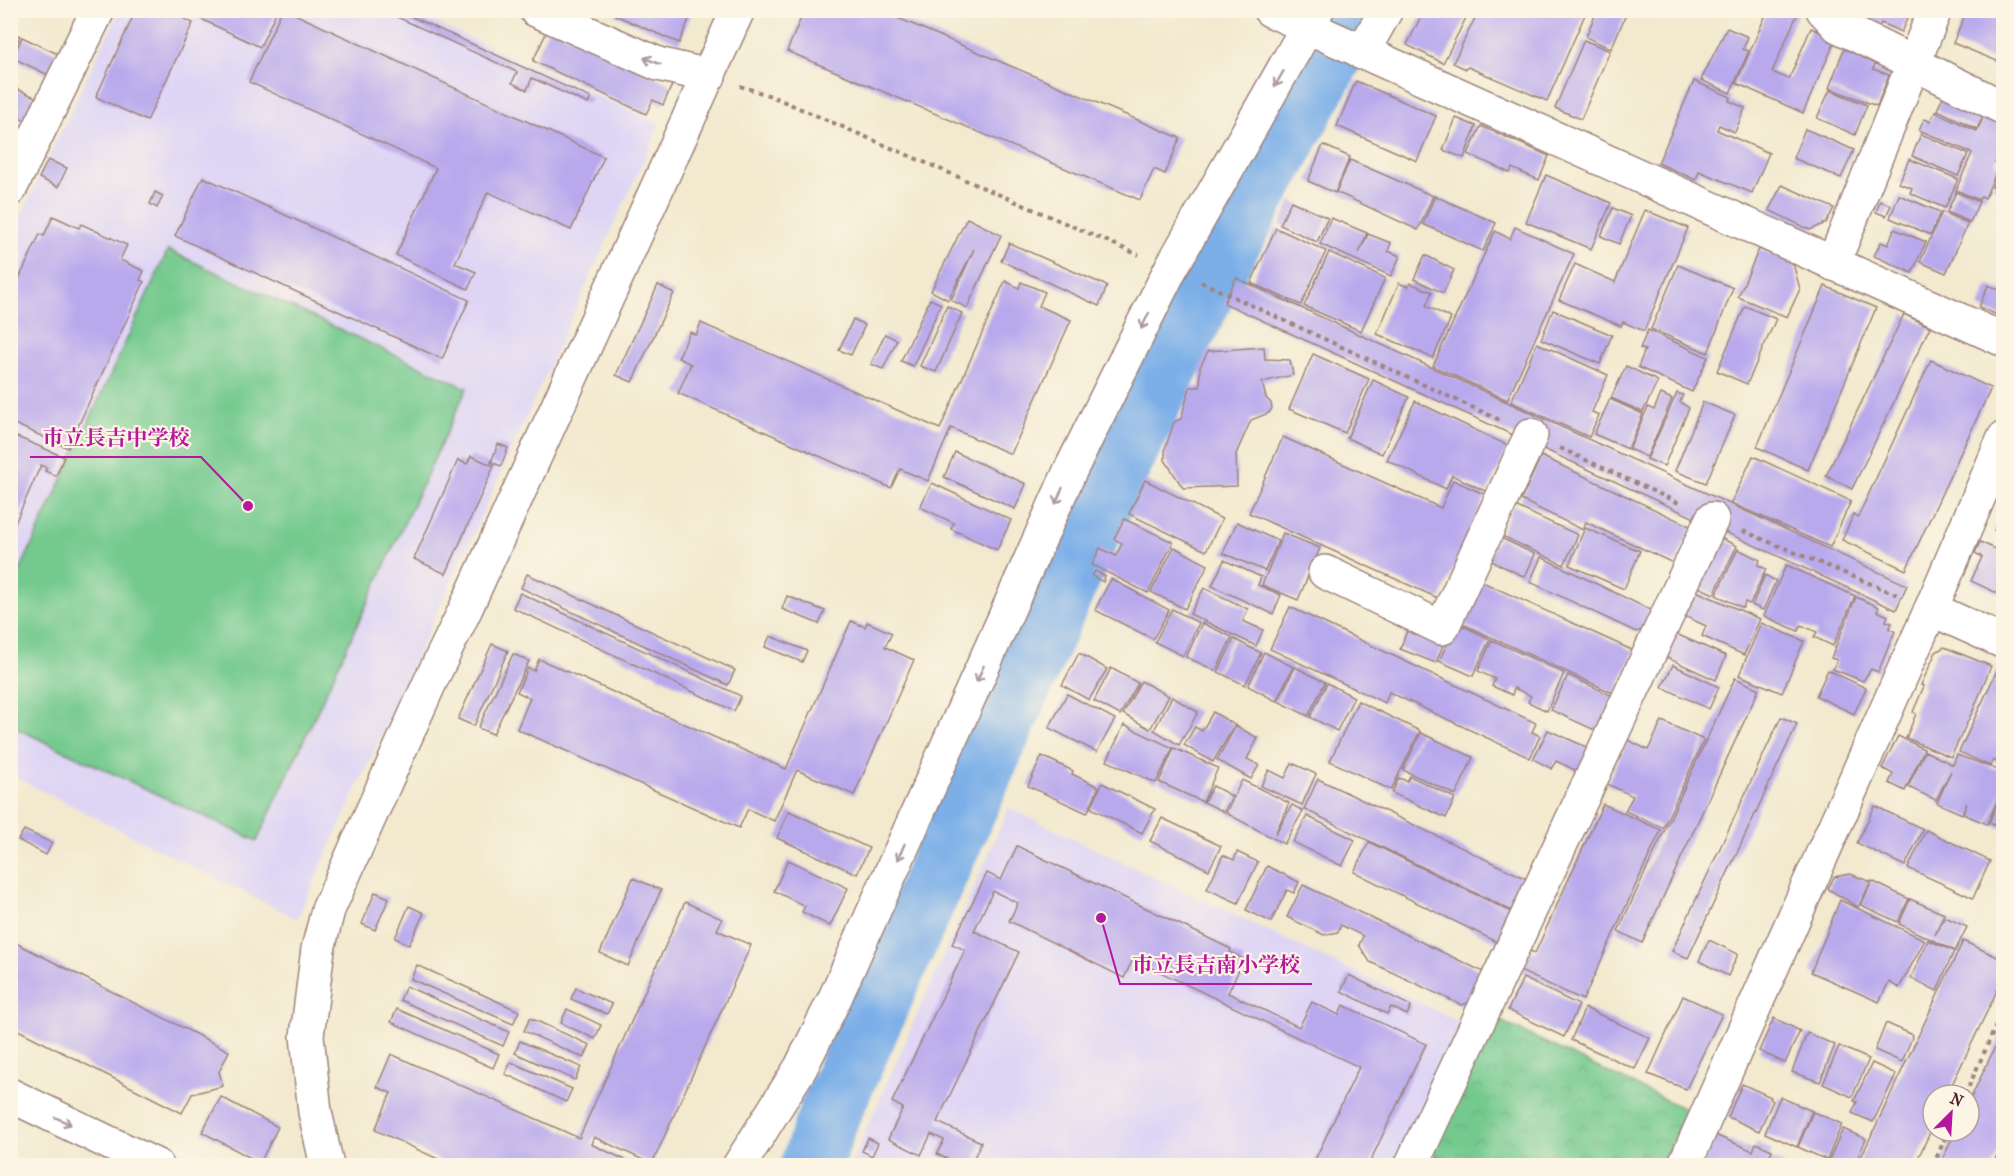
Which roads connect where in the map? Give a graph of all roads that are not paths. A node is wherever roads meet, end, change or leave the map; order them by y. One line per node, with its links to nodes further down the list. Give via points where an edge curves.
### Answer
1 (98, 10): 13 (street)
2 (536, 10): 11 (street, one-way to 2, via 658,64)
3 (738, 10): 11 (street)
4 (1270, 10): 8 (street)
5 (1386, 10): 9 (street)
6 (1824, 10): 10 (street, via 1838,26)
7 (1935, 10): 10 (street)
8 (1313, 19): 9 (street); 25 (street, one-way to 25, via 1171,268 1070,471 835,998 801,1067)
9 (1362, 53): 14 (street)
10 (1914, 62): 12 (street); 14 (street)
11 (709, 76): 24 (street, via 328,910 318,948 308,1036 315,1112)
12 (2004, 108)
13 (10, 189)
14 (1833, 264): 15 (street)
15 (2004, 340)
16 (1531, 435): 19 (street, via 1442,628)
17 (2004, 438): 20 (street)
18 (1712, 519): 26 (street)
19 (1325, 572)
20 (1931, 609): 21 (street); 27 (street)
21 (2004, 642)
22 (10, 1095): 23 (street, one-way to 23)
23 (157, 1166)
24 (327, 1166)
25 (738, 1166)
26 (1411, 1166)
27 (1684, 1166)

